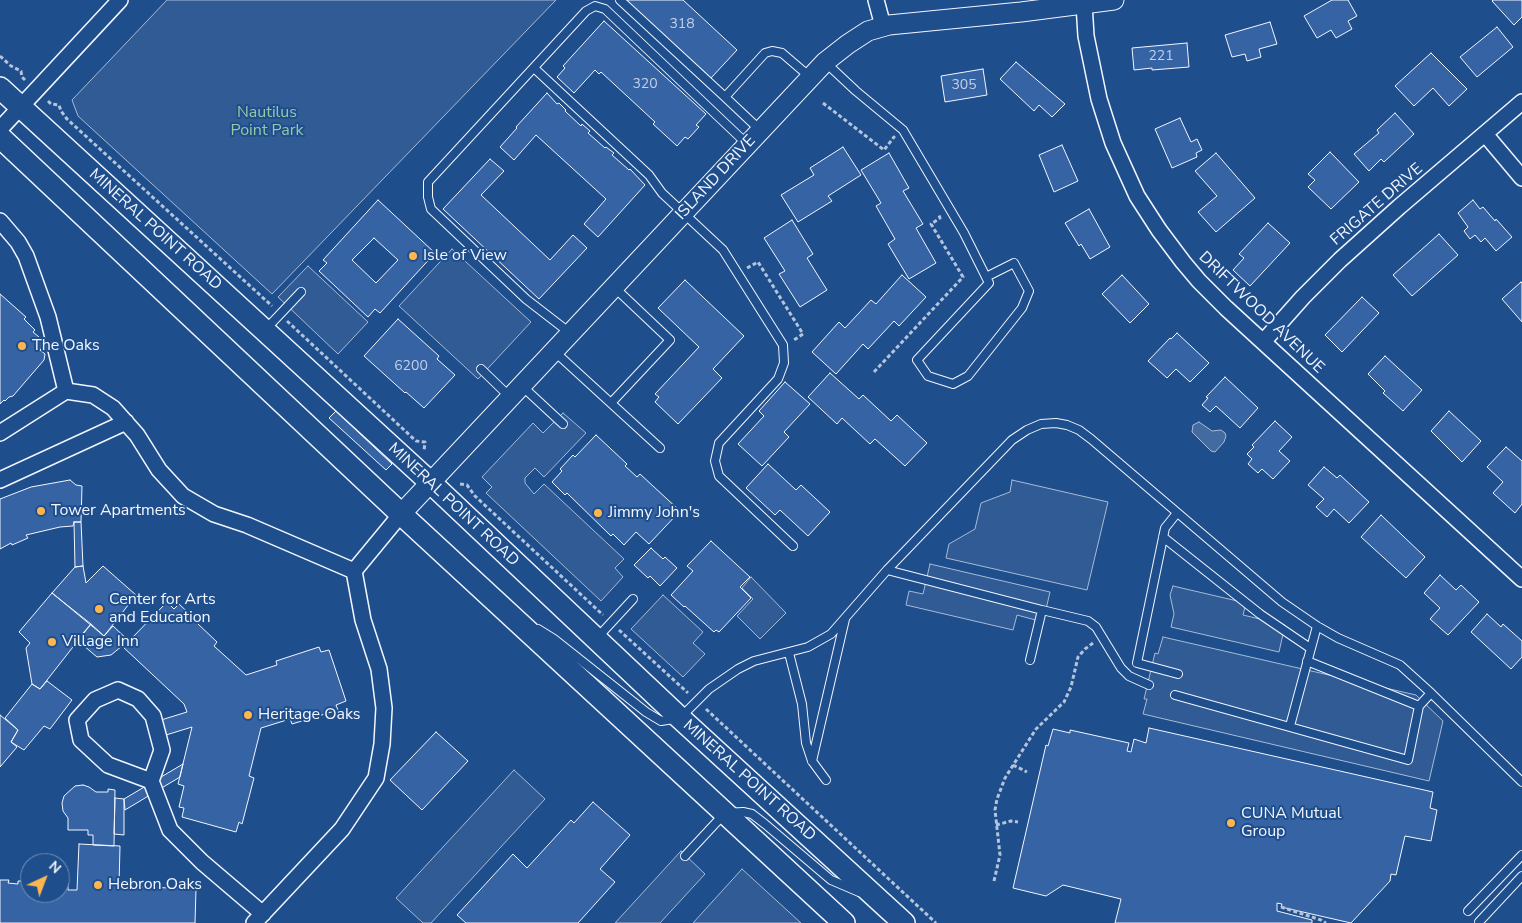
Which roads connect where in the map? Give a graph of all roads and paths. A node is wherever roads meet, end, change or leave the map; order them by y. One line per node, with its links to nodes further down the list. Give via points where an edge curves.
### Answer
1 (120, 0): 17 (street)
2 (620, 0): 13 (lane)
3 (876, 0): 6 (street)
4 (1114, 0): 5 (street, ISLAND DRIVE)
5 (1084, 4): 6 (street, ISLAND DRIVE); 34 (street, DRIFTWOOD AVENUE, via 1086,36 1099,98 1113,143 1137,196 1199,281)
6 (883, 26): 8 (street, ISLAND DRIVE, via 868,31)
7 (0, 56): 10 (path)
8 (824, 62): 11 (street, ISLAND DRIVE); 28 (lane, via 903,130)
9 (534, 68): 21 (lane, via 586,11 595,6 605,9); 25 (lane, via 649,175 662,193); 33 (lane, via 428,182 428,197 431,209 526,299)
10 (21, 71)
11 (810, 77): 13 (lane, via 782,53 772,51 766,53); 21 (street, ISLAND DRIVE)
12 (0, 88): 17 (main road, MINERAL POINT ROAD)
13 (725, 97): 21 (lane)
14 (1522, 102): 19 (street, FRIGATE DRIVE)
15 (823, 103): 22 (path, via 884,150 894,137)
16 (58, 105): 31 (path, via 67,119)
17 (21, 108): 18 (street); 32 (main road, MINERAL POINT ROAD)
18 (0, 130)
19 (1485, 134): 23 (street); 34 (street, FRIGATE DRIVE, via 1340,260)
20 (0, 137): 51 (main road)
21 (754, 137): 25 (street, ISLAND DRIVE)
22 (896, 141)
23 (1522, 178)
24 (936, 209): 38 (path, via 940,218 931,224 963,277)
25 (683, 212): 29 (street, ISLAND DRIVE); 53 (lane, via 723,250 783,345 784,363 778,379 719,443 715,461 719,476)
26 (0, 221): 39 (street, via 26,256 48,317)
27 (742, 261): 35 (path, via 747,269 758,262 802,334 794,340)
28 (986, 277): 28 (lane, via 1014,263 1029,291 1022,308 968,376 954,384 928,376 917,360 989,283)
29 (614, 287): 33 (street, ISLAND DRIVE); 41 (lane, via 670,340)
30 (301, 292): 31 (lane)
31 (280, 314): 32 (lane); 46 (path, via 416,441 425,442)
32 (264, 331): 48 (main road, MINERAL POINT ROAD)
33 (570, 333): 36 (street, ISLAND DRIVE)
34 (1263, 342): 56 (street, DRIFTWOOD AVENUE)
35 (794, 347)
36 (554, 351): 40 (street, ISLAND DRIVE); 41 (lane)
37 (481, 369): 40 (lane)
38 (874, 372)
39 (66, 391): 42 (street, via 93,395 114,408); 44 (street)
40 (516, 392): 43 (lane); 48 (street, ISLAND DRIVE)
41 (611, 403): 45 (lane)
42 (126, 422): 47 (street); 55 (street, via 159,470 183,496 214,514)
43 (563, 424)
44 (0, 433)
45 (660, 448)
46 (424, 450)
47 (0, 480)
48 (431, 483): 51 (street, ISLAND DRIVE); 63 (main road, MINERAL POINT ROAD)
49 (467, 485): 61 (path)
50 (1177, 513): 52 (lane, via 1165,528); 54 (lane, via 1079,430 1056,423 1041,424 1012,440); 62 (lane, via 1282,602)
51 (402, 514): 55 (street); 58 (main road)
52 (1163, 537): 65 (lane, via 1260,614); 69 (lane, via 1137,662)
53 (793, 546)
54 (888, 570): 59 (lane); 60 (lane)
55 (354, 571): 94 (street, via 363,620 379,669 384,708 376,778 342,829)
56 (1522, 579)
57 (633, 599): 61 (lane)
58 (507, 610): 76 (lane, via 554,638 646,712 661,721); 84 (main road)
59 (1042, 610): 67 (lane); 70 (lane, via 1088,621 1096,627 1121,668)
60 (845, 617): 66 (lane, via 830,634 808,647); 78 (lane)
61 (611, 623): 63 (lane); 71 (path)
62 (1317, 626): 65 (lane); 72 (lane, via 1400,665)
63 (596, 639): 76 (main road, MINERAL POINT ROAD)
64 (1094, 643): 79 (path, via 1078,657 1064,702 1036,730)
65 (1310, 648): 68 (lane)
66 (789, 653): 76 (lane, via 754,661 738,669 709,690); 78 (lane)
67 (1030, 660)
68 (1307, 661): 74 (lane); 77 (lane)
69 (1178, 674)
70 (1149, 685)
71 (681, 687)
72 (1431, 693): 74 (lane); 83 (lane)
73 (1175, 695): 77 (lane)
74 (1419, 706): 77 (lane, via 1408,760)
75 (710, 714): 98 (path)
76 (680, 718): 91 (main road, MINERAL POINT ROAD)
77 (1290, 726)
78 (812, 761): 81 (lane)
79 (1013, 765): 80 (path); 86 (path, via 997,799)
80 (1027, 772)
81 (826, 780)
82 (151, 781): 82 (street, via 108,765 81,740 77,720 95,700 118,690 138,699 153,716 162,750); 94 (street, via 170,830)
83 (1522, 782)
84 (724, 813): 88 (lane); 91 (lane, via 752,814 830,880); 96 (main road)
85 (1018, 822): 86 (path)
86 (996, 824): 90 (path, via 1000,855)
87 (1522, 855): 93 (lane)
88 (685, 856)
89 (1522, 876): 95 (lane)
90 (994, 881)
91 (880, 901): 97 (main road, MINERAL POINT ROAD)
92 (1281, 907): 99 (path)
93 (1468, 911)
94 (258, 918)
95 (1479, 922)
96 (844, 923)
97 (904, 923)
98 (936, 923)
99 (1326, 923)

